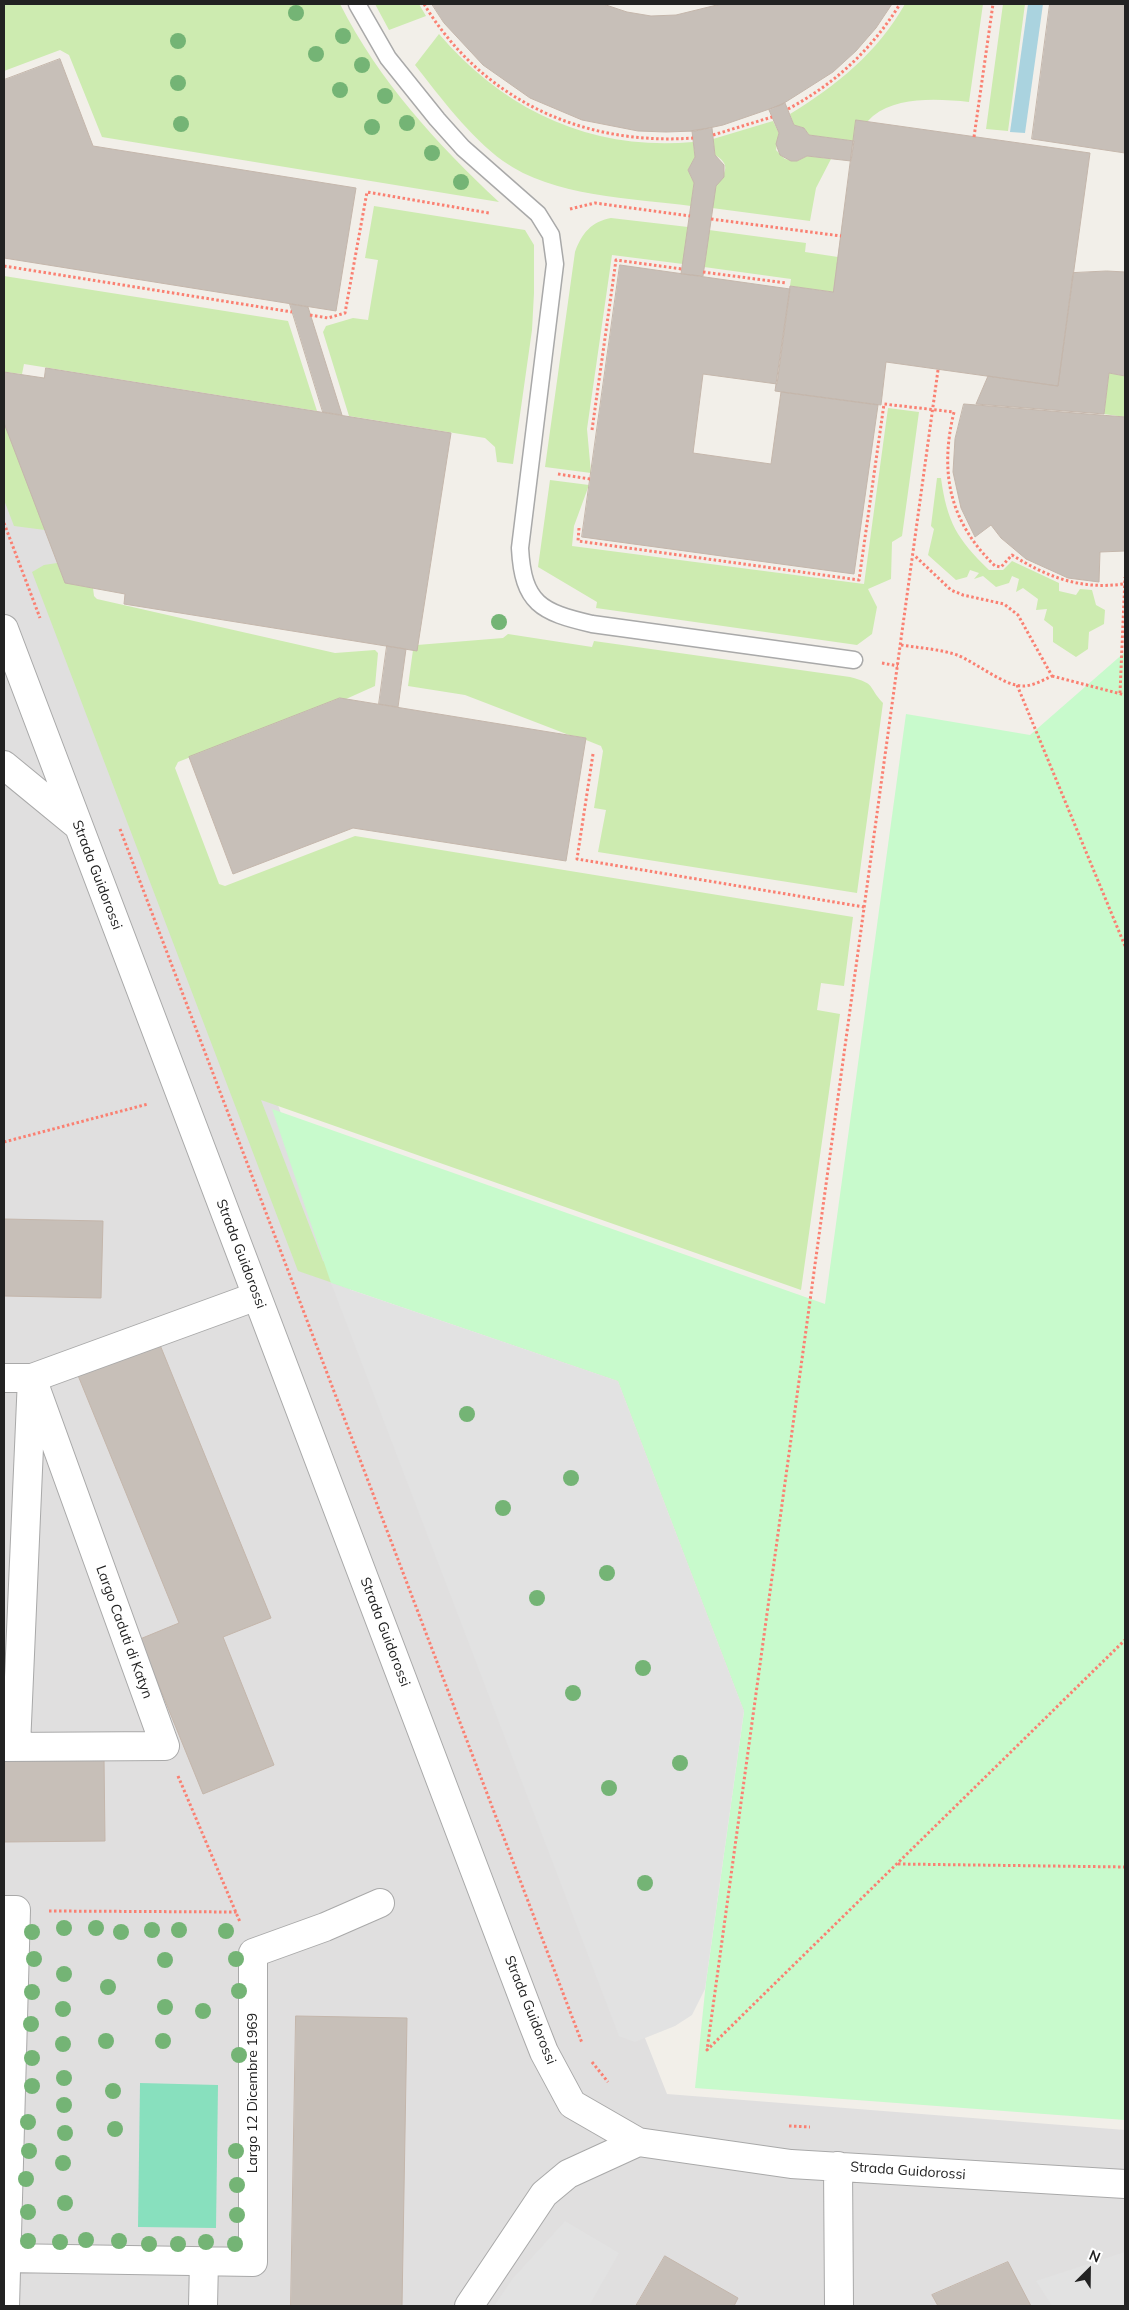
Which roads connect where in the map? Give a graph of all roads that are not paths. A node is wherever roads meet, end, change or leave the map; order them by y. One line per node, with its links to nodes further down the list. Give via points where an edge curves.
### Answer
1 (357, 4): 3 (lane, via 388,58 437,119 463,148 532,207 551,235 555,264 520,548 522,573 530,594 556,614 592,624)
2 (4, 629): 5 (street, Strada Guidorossi)
3 (854, 660)
4 (4, 765): 5 (street)
5 (78, 826): 6 (street, Strada Guidorossi)
6 (257, 1296): 8 (street); 12 (street, Strada Guidorossi, via 544,2052 572,2104)
7 (4, 1378): 8 (street)
8 (32, 1378): 9 (street); 9 (street, Largo Caduti di Katyn, via 165,1746)
9 (10, 1746)
10 (380, 1903): 16 (street, Largo 12 Dicembre 1969, via 253,1953 253,2262)
11 (10, 1910): 15 (street)
12 (638, 2142): 13 (street, Strada Guidorossi, via 791,2164); 20 (street, via 568,2174 544,2194)
13 (838, 2166): 14 (street, Strada Guidorossi); 21 (street)
14 (1125, 2184)
15 (5, 2258): 16 (street, Largo 12 Dicembre 1969); 17 (street)
16 (204, 2268): 18 (street); 19 (street)
17 (5, 2306)
18 (184, 2306)
19 (203, 2306)
20 (469, 2306)
21 (839, 2306)

